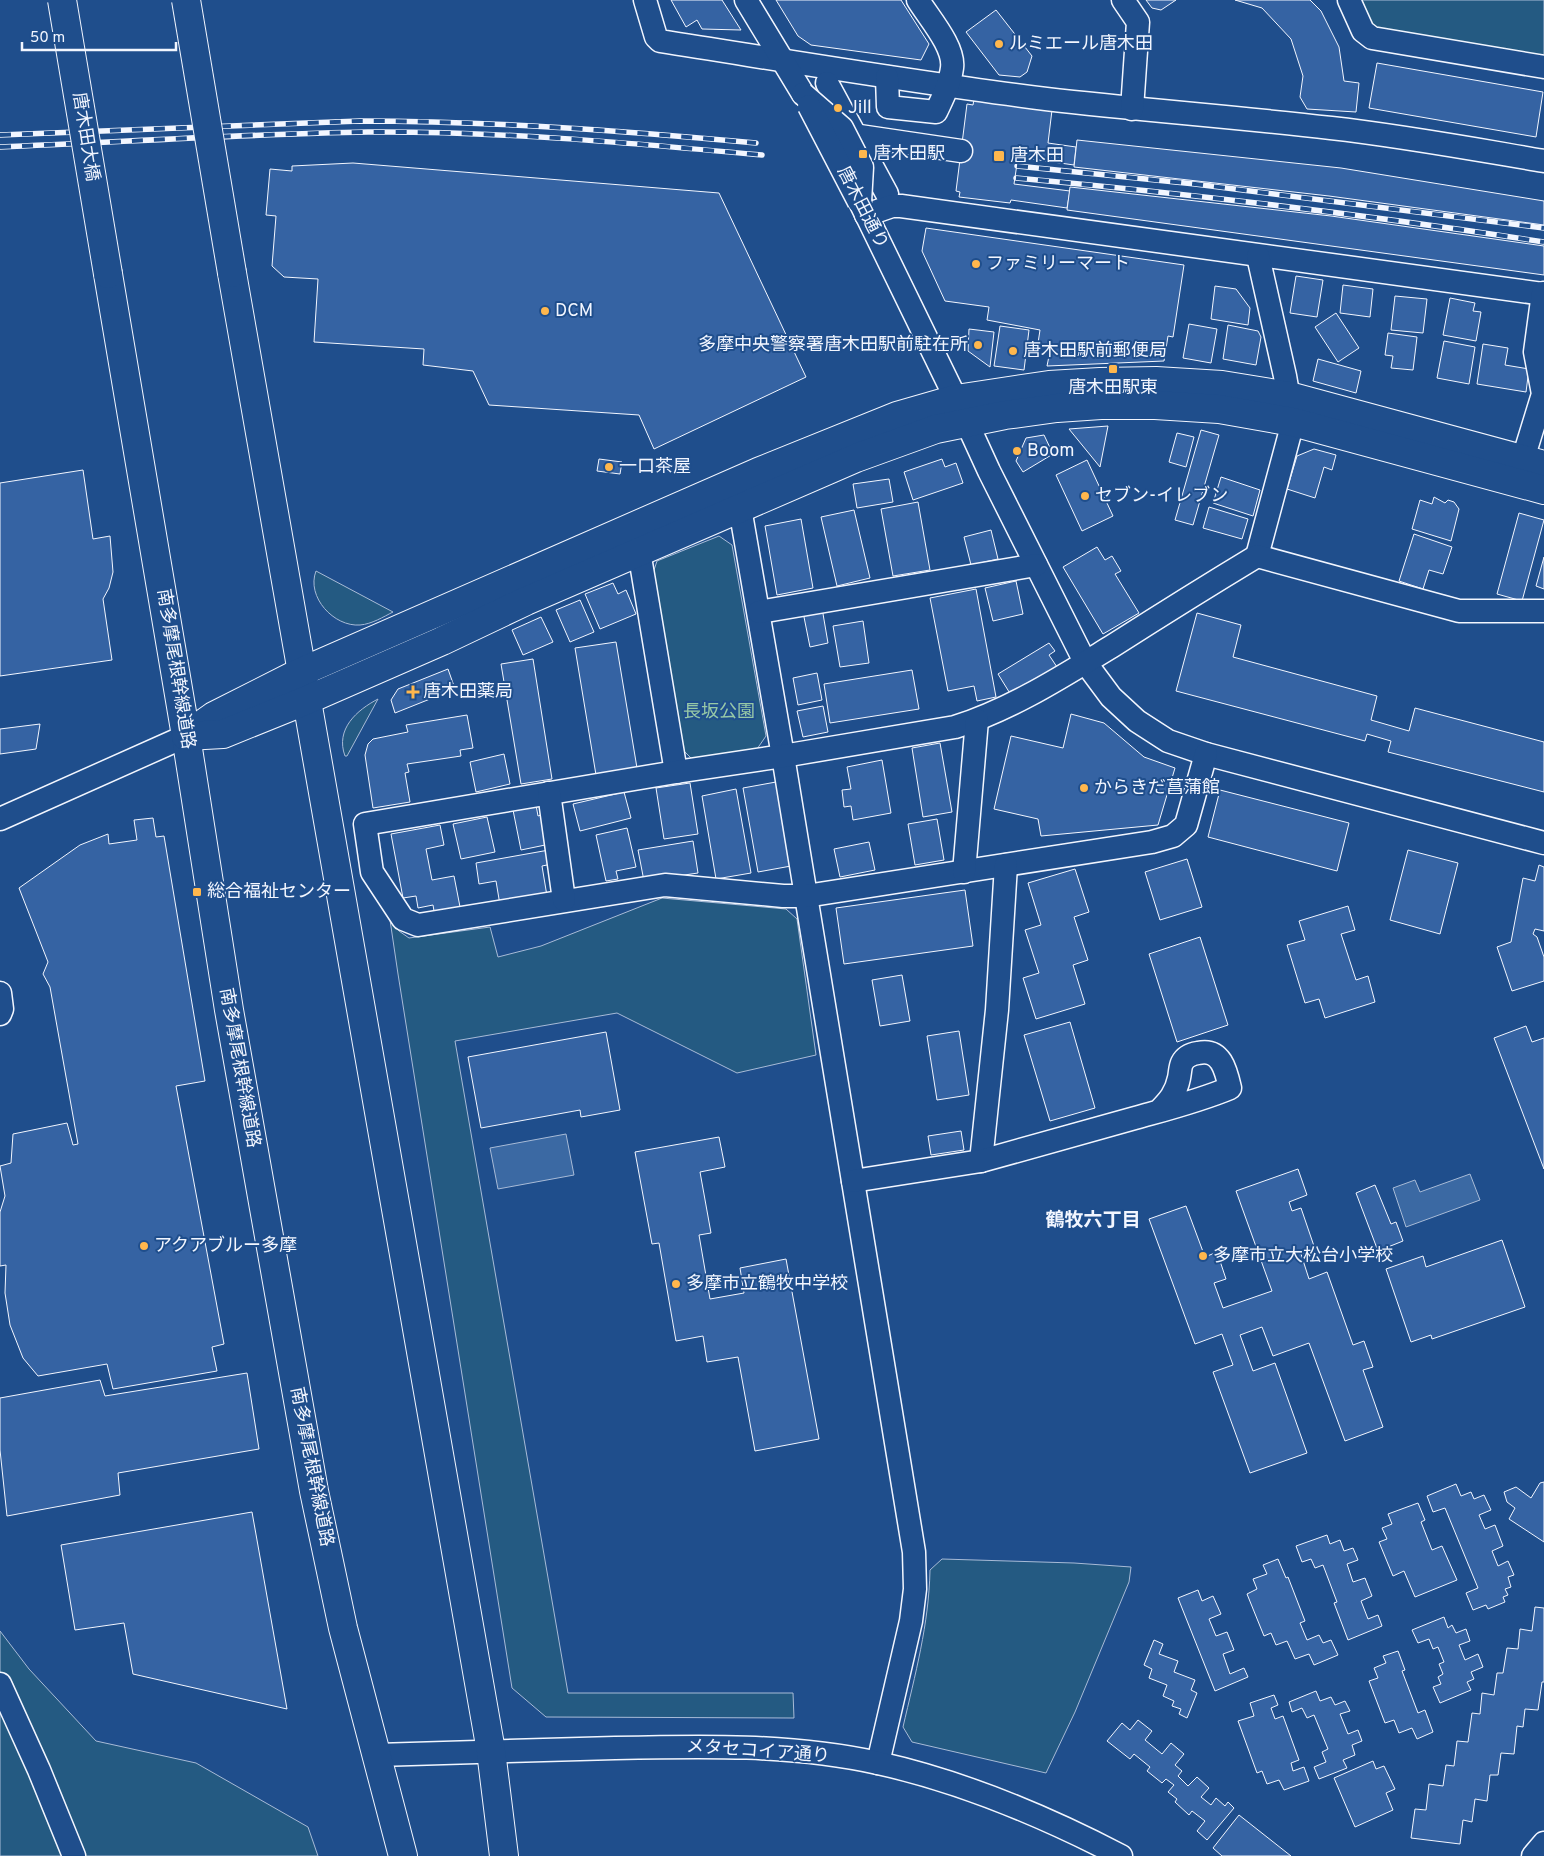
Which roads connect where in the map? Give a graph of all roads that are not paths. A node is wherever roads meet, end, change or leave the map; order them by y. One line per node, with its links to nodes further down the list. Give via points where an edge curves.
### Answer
1 (62, 0): 20 (main road, 唐木田大橋, bridge)
2 (186, 0): 33 (main road, bridge)
3 (645, 0): 9 (street, via 656,37 660,40)
4 (746, 0): 9 (street, 唐木田通り)
5 (918, 0): 11 (street, via 951,52 952,68)
6 (1123, 0): 13 (street, via 1138,22)
7 (1349, 0): 8 (street, via 1363,31 1372,38)
8 (1544, 67)
9 (788, 68): 10 (street); 12 (street, 唐木田通り)
10 (887, 77): 11 (street); 11 (street, via 888,107 936,112)
11 (947, 85): 13 (street)
12 (820, 90): 14 (street); 18 (street, 唐木田通り, bridge)
13 (1132, 109): 16 (street, via 1332,128)
14 (855, 136): 15 (street); 17 (street)
15 (962, 151)
16 (1544, 161)
17 (887, 194)
18 (863, 208): 19 (street, via 901,206); 23 (street, 唐木田通り)
19 (1258, 256): 21 (street); 22 (street)
20 (108, 274): 36 (main road, 南多摩尾根幹線道路)
21 (1543, 294): 24 (street, via 1535,352 1544,394)
22 (1291, 409): 23 (main road, via 1222,385 1156,381 1049,385); 24 (main road); 25 (main road); 28 (street)
23 (961, 411): 26 (main road, via 913,436); 29 (street, 唐木田通り); 33 (main road, via 897,416 846,435)
24 (1534, 462)
25 (1544, 490)
26 (740, 508): 27 (main road); 31 (street)
27 (639, 552): 34 (main road); 39 (street)
28 (1257, 556): 30 (street, via 1460,611); 32 (street)
29 (1036, 565): 31 (street); 32 (street, 唐木田通り)
30 (1544, 611)
31 (759, 612): 38 (street)
32 (1085, 662): 35 (street, via 1023,699); 37 (street, 唐木田通り, via 1111,697 1137,721 1168,741)
33 (302, 672): 34 (main road); 36 (main road, via 214,716)
34 (307, 700): 36 (main road, via 223,734); 53 (main road)
35 (977, 720): 38 (street, via 955,727); 44 (street)
36 (186, 736): 41 (street); 54 (main road, 南多摩尾根幹線道路, via 229,1010 314,1491 344,1628)
37 (1206, 754): 42 (street, 唐木田通り); 43 (street, via 1186,825 1173,836)
38 (783, 756): 39 (street); 45 (street)
39 (676, 772): 40 (street)
40 (548, 793): 46 (street); 46 (street, via 365,824 372,872 403,920 418,925)
41 (0, 819)
42 (1544, 844)
43 (1006, 865): 44 (street); 50 (street, via 997,1010)
44 (964, 872): 45 (street)
45 (806, 896): 46 (street, via 665,885); 51 (street)
46 (564, 900)
47 (0, 993): 48 (street)
48 (0, 1014)
49 (1159, 1111): 50 (street)
50 (981, 1161): 51 (street)
51 (853, 1181): 55 (street, via 914,1552 915,1589 911,1621)
52 (0, 1684): 57 (street)
53 (492, 1751): 54 (street, メタセコイア通り); 55 (street, メタセコイア通り, via 700,1746 760,1748); 59 (main road)
54 (377, 1755): 58 (main road, 南多摩尾根幹線道路)
55 (878, 1763): 60 (street, メタセコイア通り, via 986,1794 1061,1825)
56 (1544, 1843): 61 (street)
57 (74, 1856)
58 (403, 1856)
59 (504, 1856)
60 (1121, 1856)
61 (1533, 1856)

